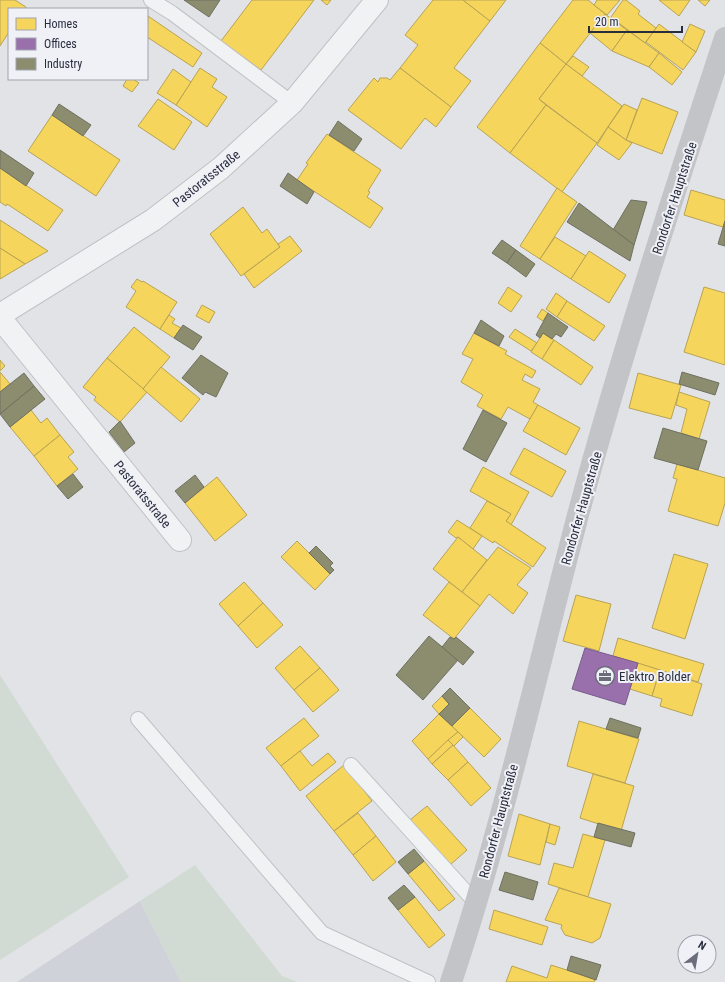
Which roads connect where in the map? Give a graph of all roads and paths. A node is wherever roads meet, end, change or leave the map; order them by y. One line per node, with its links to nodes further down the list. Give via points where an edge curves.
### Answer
1 (151, 0): 4 (lane)
2 (377, 0): 4 (street, Pastoratsstraße)
3 (725, 38): 10 (street, Rondorfer Hauptstraße, via 642,299 579,512)
4 (292, 103): 5 (street, Pastoratsstraße, via 221,168 153,220)
5 (0, 315)
6 (0, 318): 7 (street, Pastoratsstraße)
7 (180, 540)
8 (138, 719): 11 (lane, via 322,933)
9 (351, 765): 10 (lane)
10 (477, 904): 12 (street, Rondorfer Hauptstraße)
11 (428, 982)
12 (451, 982)

